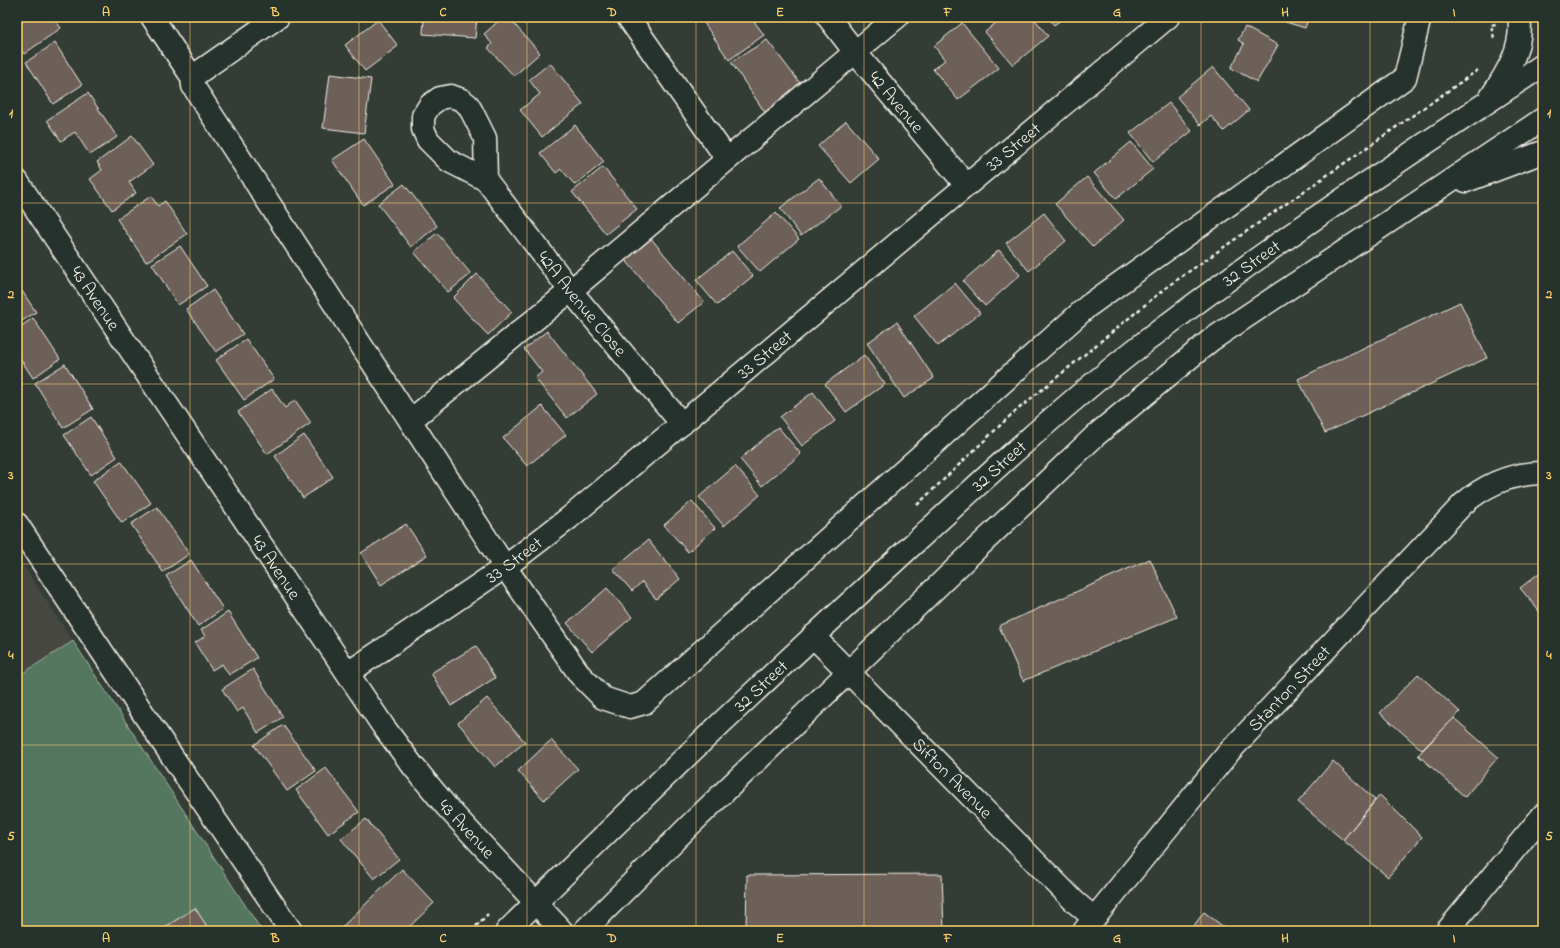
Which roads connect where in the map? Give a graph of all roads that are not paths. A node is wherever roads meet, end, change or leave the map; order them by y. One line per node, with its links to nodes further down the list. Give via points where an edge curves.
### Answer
1 (152, 17): 11 (street)
2 (278, 17): 11 (street)
3 (628, 17): 15 (street)
4 (828, 17): 9 (street, 42 Avenue)
5 (897, 17): 9 (street)
6 (1168, 17): 18 (street, 33 Street)
7 (1420, 17): 25 (street, via 1405,78 1088,306 644,703 630,707 603,698 580,675)
8 (1519, 17): 12 (street, via 1521,33 1518,45 1501,82)
9 (854, 52): 15 (street); 18 (street, 42 Avenue)
10 (1543, 65): 12 (street, 32 Street)
11 (192, 77): 21 (street, via 193,86)
12 (1487, 103): 26 (street, 32 Street, via 1251,263 1136,349 1027,440)
13 (1543, 119): 19 (street)
14 (1543, 152): 19 (street)
15 (727, 159): 20 (street)
16 (486, 180): 20 (street, 42A Avenue Close)
17 (17, 181): 28 (street, 43 Avenue)
18 (966, 185): 22 (street, 33 Street)
19 (1432, 194): 27 (street, via 1211,340 1096,435)
20 (570, 290): 21 (street); 22 (street, 42A Avenue Close)
21 (411, 420): 25 (street)
22 (682, 424): 25 (street, 33 Street, via 569,518)
23 (1543, 473): 31 (street, Stanton Street, via 1502,480 1487,486 1463,504 1229,752)
24 (17, 524): 32 (street)
25 (505, 567): 28 (street, 33 Street)
26 (813, 636): 27 (street, Sifton Avenue); 30 (street, 32 Street)
27 (849, 672): 31 (street, Sifton Avenue, via 1070,897); 35 (street)
28 (348, 673): 30 (street, 43 Avenue, via 383,726 446,806)
29 (1543, 815): 36 (street)
30 (535, 903): 33 (street, 32 Street); 34 (street, 43 Avenue)
31 (1089, 925)
32 (291, 931)
33 (507, 931)
34 (562, 931)
35 (584, 931)
36 (1447, 931)

